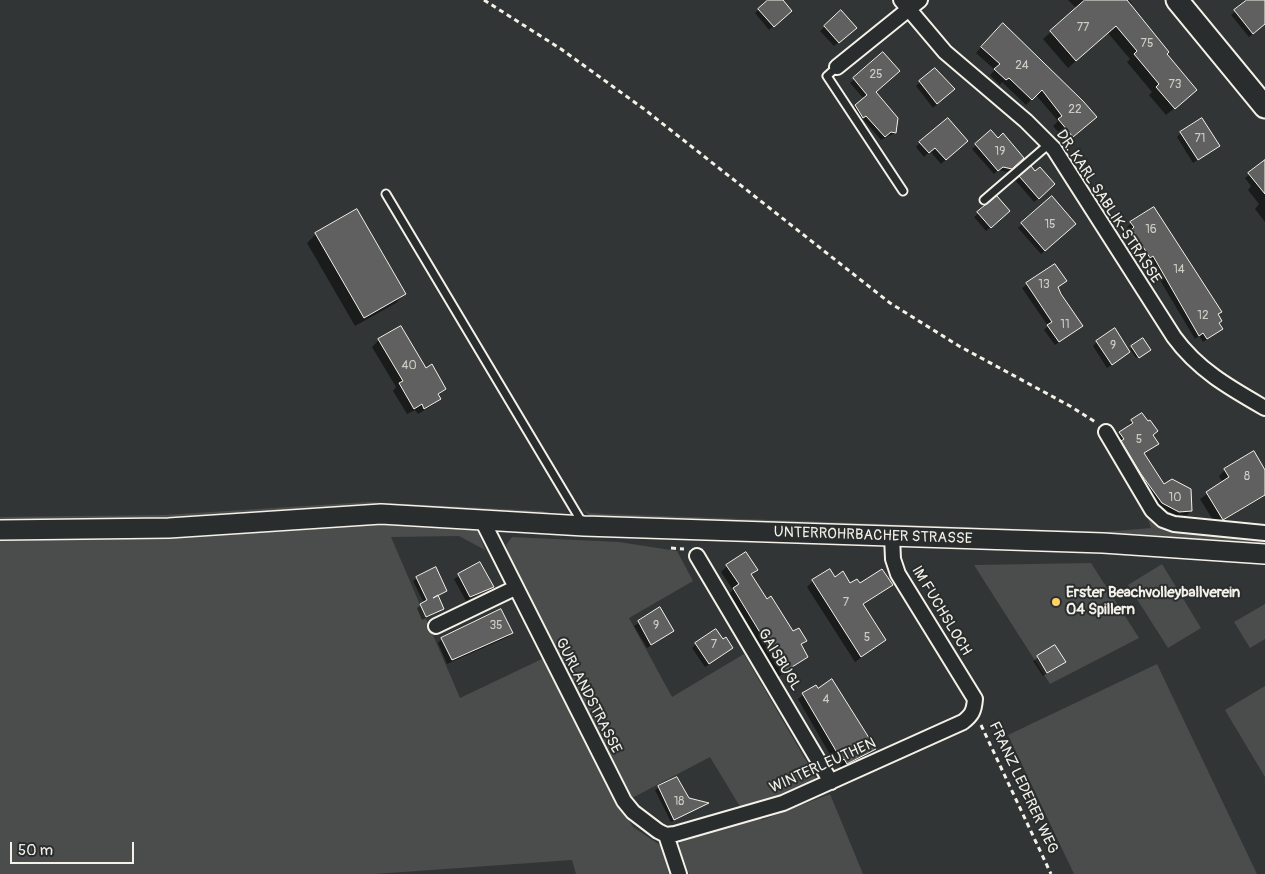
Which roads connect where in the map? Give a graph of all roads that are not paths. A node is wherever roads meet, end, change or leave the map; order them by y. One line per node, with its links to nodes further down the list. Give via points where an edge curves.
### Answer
1 (920, 0): 3 (street)
2 (1177, 0): 5 (main road)
3 (905, 4): 4 (street); 6 (street, DR. KARL SABLIK-STRASSE, via 945,52)
4 (837, 67): 7 (lane, via 827,76)
5 (1265, 107)
6 (1050, 144): 9 (lane); 10 (street, DR. KARL SABLIK-STRASSE, via 1182,348 1212,377)
7 (903, 191)
8 (386, 194): 13 (lane)
9 (984, 200)
10 (1265, 408)
11 (1106, 432): 15 (street, via 1152,510 1163,520 1174,524)
12 (482, 520): 13 (main road, UNTERROHRBACHER STRASSE); 14 (main road, UNTERROHRBACHER STRASSE, via 355,514 169,528); 19 (street, GURLANDSTRASSE)
13 (584, 526): 16 (main road, UNTERROHRBACHER STRASSE)
14 (0, 530)
15 (1265, 533)
16 (892, 536): 17 (main road, UNTERROHRBACHER STRASSE, via 1103,543); 21 (street, IM FUCHSLOCH, via 893,559 898,574)
17 (1265, 554)
18 (698, 556): 22 (street, GAISBUGL)
19 (515, 588): 20 (street); 23 (street, GURLANDSTRASSE, via 624,801 645,822)
20 (436, 626)
21 (974, 705): 22 (street, WINTERLEUTHEN, via 963,722)
22 (831, 782): 23 (street, WINTERLEUTHEN, via 763,810)
23 (666, 835): 24 (street)
24 (679, 874)

